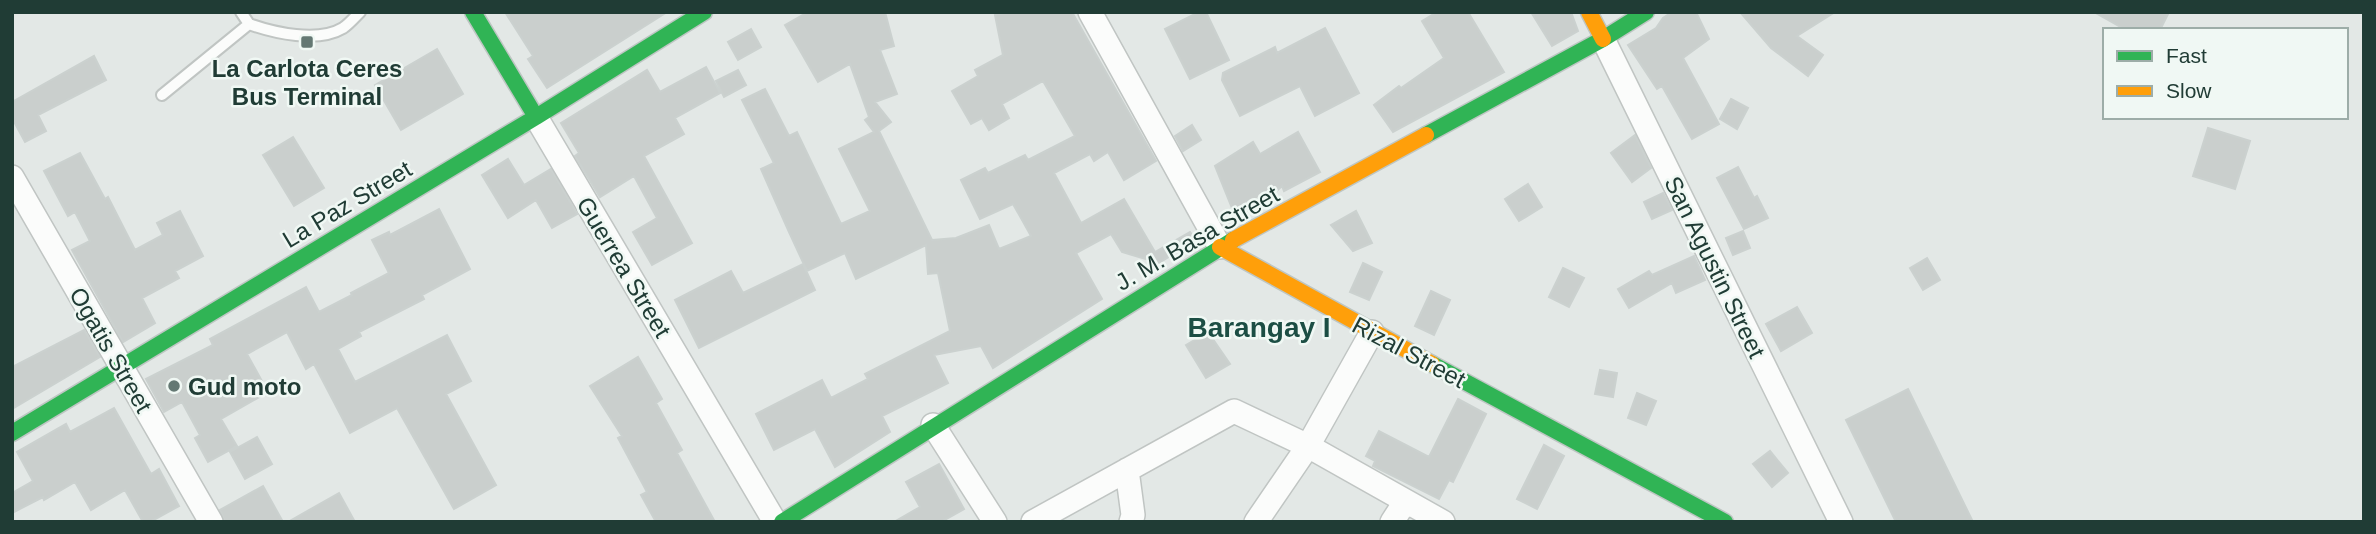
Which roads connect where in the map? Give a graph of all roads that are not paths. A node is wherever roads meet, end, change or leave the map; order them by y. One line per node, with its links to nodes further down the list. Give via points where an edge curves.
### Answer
1 (241, 12): 8 (lane)
2 (360, 12): 8 (lane, via 342,29 310,36 274,33)
3 (473, 12): 11 (street, Guerrea Street)
4 (704, 12): 11 (street, La Paz Street)
5 (1090, 12): 13 (street)
6 (1589, 12): 9 (street, San Agustin Street)
7 (1646, 12): 9 (street, J. M. Basa Street)
8 (249, 24): 10 (lane)
9 (1603, 39): 13 (street, J. M. Basa Street); 31 (street, San Agustin Street)
10 (162, 95)
11 (536, 117): 15 (street, La Paz Street); 22 (street, Guerrea Street)
12 (12, 177): 15 (street, Ogatis Street)
13 (1220, 247): 14 (street, Rizal Street); 16 (street, J. M. Basa Street)
14 (1372, 332): 18 (street); 30 (street, Rizal Street)
15 (121, 367): 17 (street, La Paz Street); 21 (street, Ogatis Street)
16 (933, 425): 23 (street, J. M. Basa Street); 24 (street)
17 (12, 433)
18 (1308, 446): 19 (street, via 1234,411); 20 (street); 27 (street)
19 (1127, 470): 25 (street); 26 (street)
20 (1405, 502): 28 (street); 29 (street)
21 (211, 522)
22 (775, 522)
23 (782, 522)
24 (995, 522)
25 (1033, 522)
26 (1131, 522)
27 (1256, 522)
28 (1392, 522)
29 (1443, 522)
30 (1725, 522)
31 (1841, 522)

